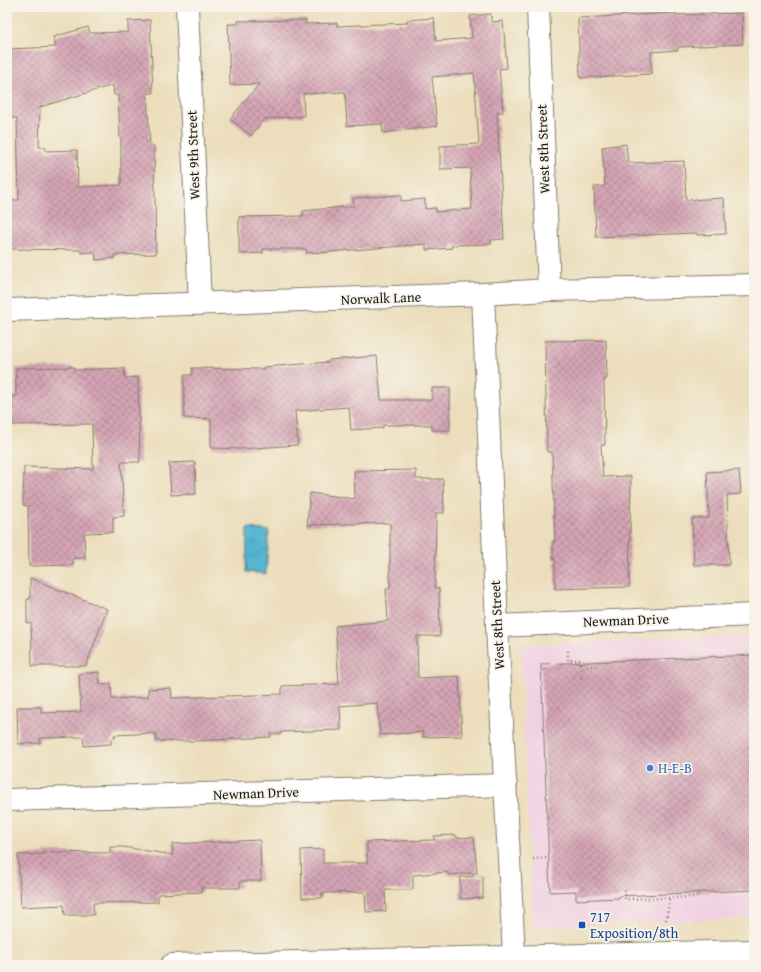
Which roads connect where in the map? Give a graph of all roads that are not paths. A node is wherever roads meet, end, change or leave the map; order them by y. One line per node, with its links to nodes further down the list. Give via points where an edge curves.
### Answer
1 (187, 7): 6 (street, West 9th Street)
2 (538, 7): 4 (street, West 8th Street)
3 (754, 285): 4 (street, Norwalk Lane)
4 (549, 290): 5 (street, Norwalk Lane)
5 (483, 294): 6 (street, Norwalk Lane); 9 (street, West 8th Street)
6 (200, 304): 7 (street, Norwalk Lane)
7 (7, 310)
8 (754, 615): 9 (street, Newman Drive)
9 (497, 626): 10 (street, West 8th Street)
10 (506, 785): 11 (street, Newman Drive); 13 (street, West 8th Street)
11 (7, 800)
12 (754, 951): 13 (street)
13 (514, 956): 14 (street)
14 (172, 965)

